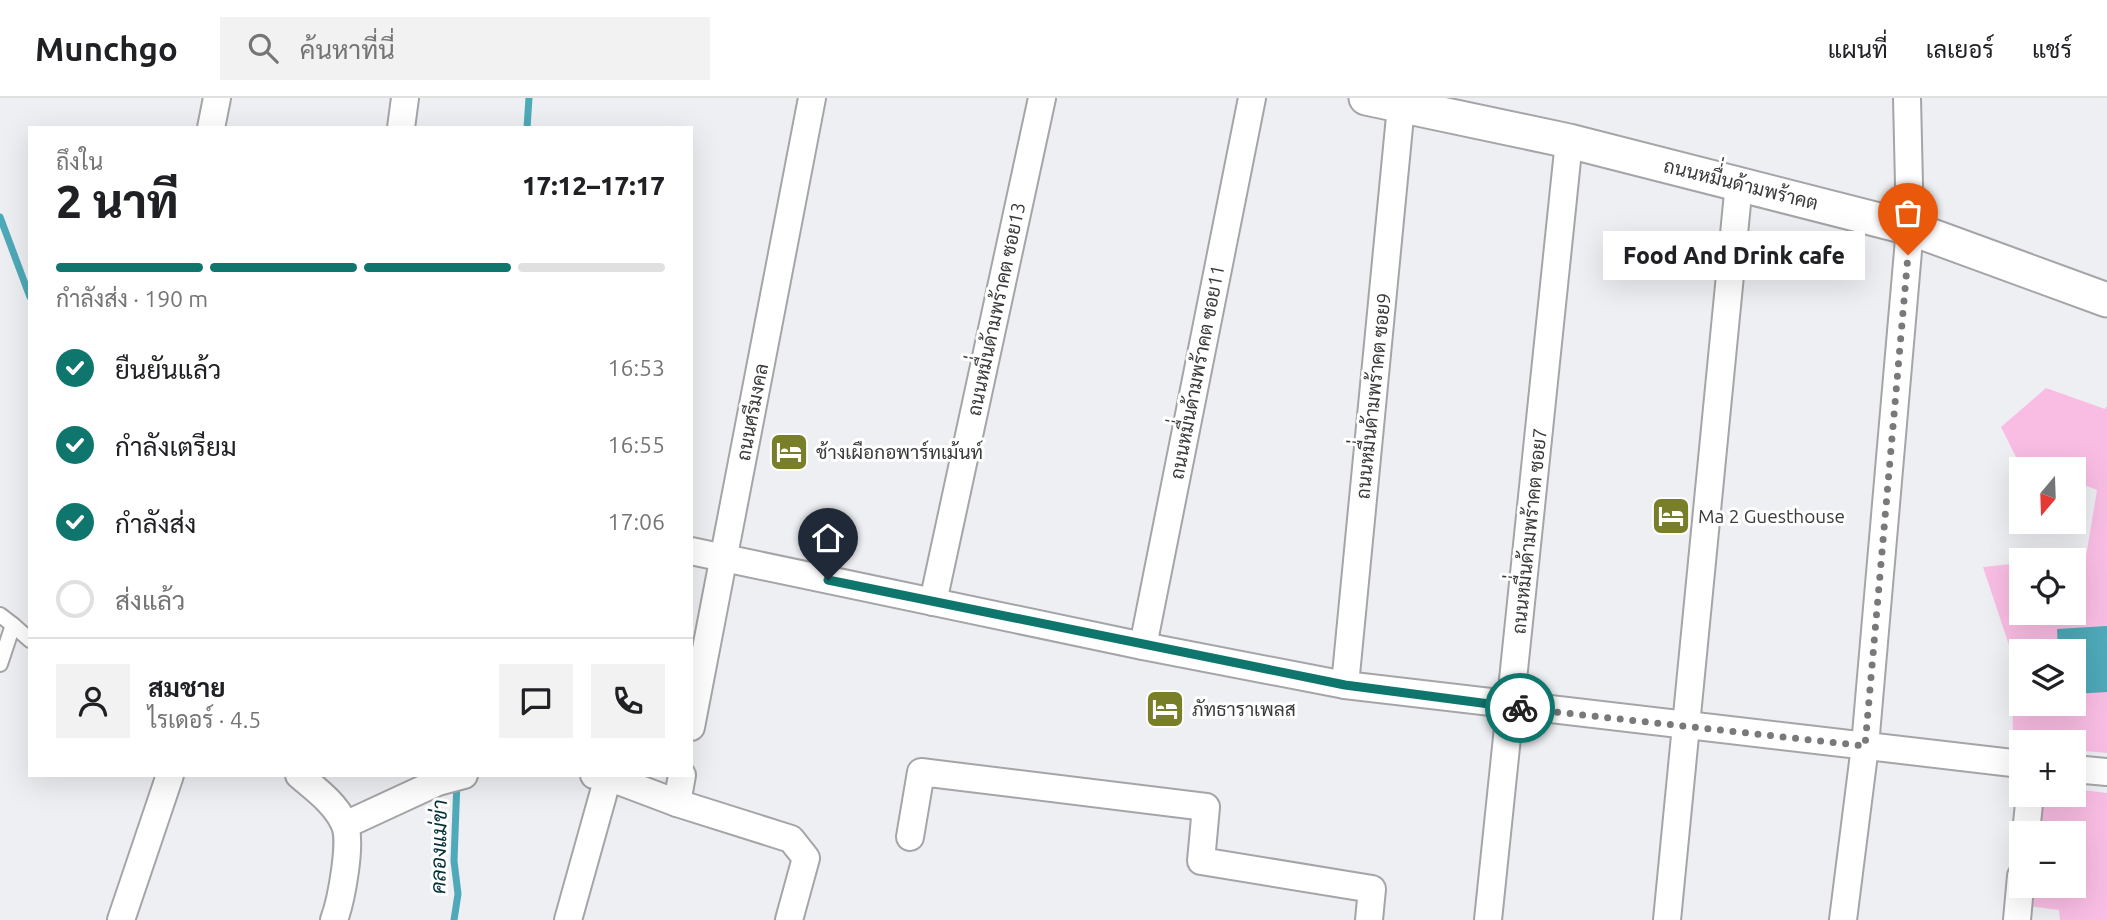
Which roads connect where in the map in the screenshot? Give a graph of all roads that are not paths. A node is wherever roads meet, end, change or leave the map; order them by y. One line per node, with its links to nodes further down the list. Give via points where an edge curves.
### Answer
1 (217, 98): 8 (street)
2 (405, 98): 9 (street)
3 (812, 98): 15 (street, ถนนศรีมงคล)
4 (1042, 98): 16 (street, ถนนหมื่่นด้ามพร้าคต ซอย13)
5 (1252, 98): 20 (street, ถนนหมื่่นด้ามพร้าคต ซอย11)
6 (1907, 98): 12 (street)
7 (1379, 100): 10 (street, ถนนหมื่่นด้ามพร้าคต); 22 (street, ถนนหมื่่นด้ามพร้าคต ซอย9)
8 (211, 126)
9 (401, 126)
10 (1569, 141): 11 (street, ถนนหมื่่นด้ามพร้าคต); 23 (street, ถนนหมื่่นด้ามพร้าคต ซอย7)
11 (1739, 184): 12 (street, ถนนหมื่่นด้ามพร้าคต); 25 (street)
12 (1910, 228): 13 (street, ถนนหมื่่นด้ามพร้าคต); 26 (street)
13 (2107, 300)
14 (693, 551): 15 (street)
15 (724, 559): 16 (street); 24 (street, ถนนศรีมงคล)
16 (933, 602): 20 (street)
17 (0, 615): 18 (lane)
18 (13, 625): 19 (lane); 21 (lane)
19 (28, 638)
20 (1143, 646): 22 (street)
21 (0, 664)
22 (1345, 685): 23 (street)
23 (1511, 706): 25 (street); 45 (street, ถนนหมื่่นด้ามพร้าคต ซอย7)
24 (693, 717)
25 (1687, 727): 26 (street); 46 (street)
26 (1865, 746): 27 (street); 47 (street)
27 (2009, 763)
28 (2086, 770): 29 (street)
29 (2107, 772)
30 (169, 777): 40 (street)
31 (301, 777): 37 (street, via 330,803)
32 (457, 777): 37 (street)
33 (601, 777): 42 (street)
34 (604, 777): 36 (street)
35 (682, 777): 36 (street)
36 (677, 803): 43 (street, via 791,839 806,858)
37 (345, 825): 41 (street, via 346,854)
38 (910, 837): 44 (street, via 920,772 1206,807 1201,861 1372,888)
39 (2019, 898): 48 (street)
40 (121, 920)
41 (334, 920)
42 (569, 920)
43 (789, 920)
44 (1369, 920)
45 (1488, 920)
46 (1667, 920)
47 (1843, 920)
48 (2017, 920)

